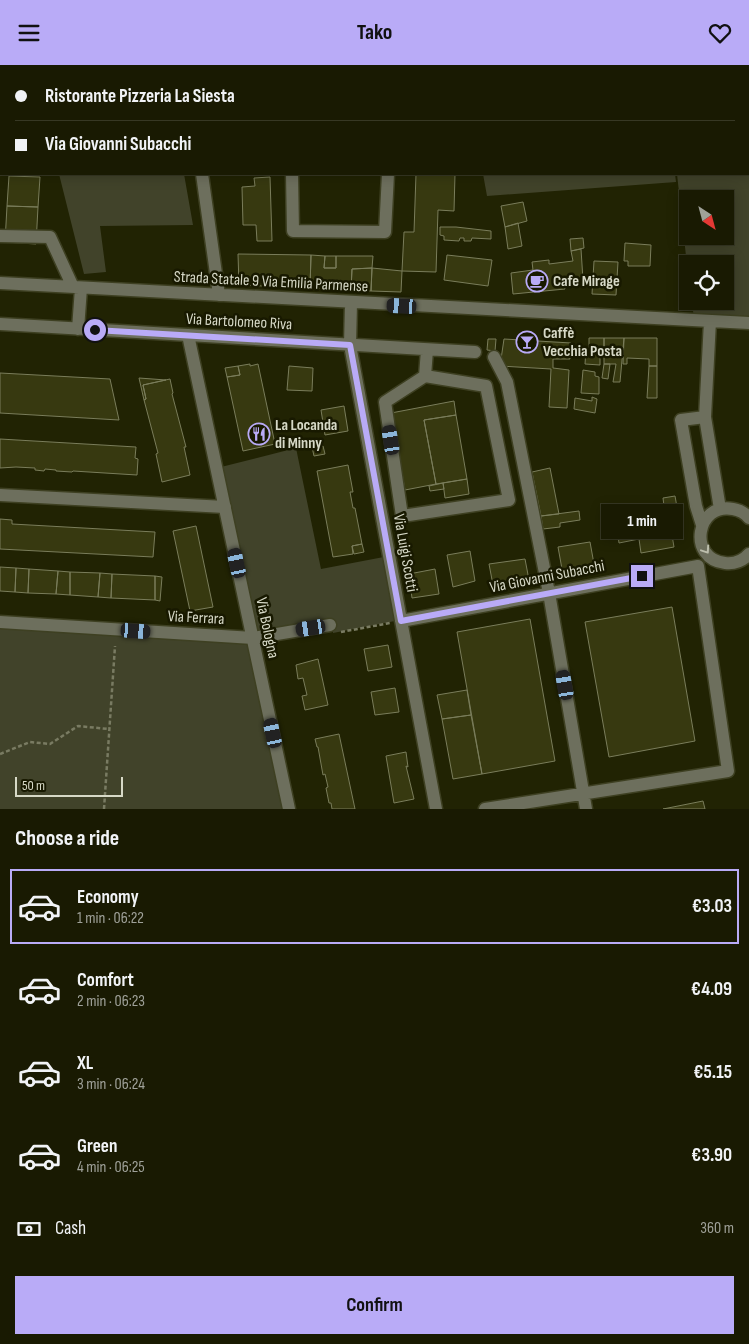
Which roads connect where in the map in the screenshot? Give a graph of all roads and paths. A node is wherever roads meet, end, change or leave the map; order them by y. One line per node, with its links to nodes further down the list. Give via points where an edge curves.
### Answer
1 (202, 175): 7 (street)
2 (292, 175): 3 (street, via 293,231 385,232)
3 (388, 175)
4 (0, 235): 6 (street, via 50,237)
5 (0, 283): 6 (street, Strada Statale 9 Via Emilia Parmense)
6 (77, 288): 7 (street, Strada Statale 9 Via Emilia Parmense); 12 (street)
7 (219, 295): 8 (street, Strada Statale 9 Via Emilia Parmense)
8 (351, 303): 9 (street, Strada Statale 9 Via Emilia Parmense); 14 (street, Via Luigi Scotti)
9 (710, 321): 10 (street, Strada Statale 9 Via Emilia Parmense); 19 (street)
10 (749, 323)
11 (0, 324): 12 (street, Via Bartolomeo Riva)
12 (78, 329): 13 (street, Via Bartolomeo Riva)
13 (188, 335): 14 (street, Via Bartolomeo Riva); 21 (street, Via Bologna)
14 (350, 345): 15 (street, Via Bartolomeo Riva); 27 (street, Via Luigi Scotti)
15 (428, 350): 16 (street, Via Bartolomeo Riva); 18 (street)
16 (476, 353)
17 (494, 357): 26 (street, via 507,382)
18 (425, 376): 18 (street, via 385,402 402,516 509,500 486,386)
19 (705, 417): 22 (street); 24 (street, via 681,420)
20 (0, 495): 21 (street)
21 (225, 507): 30 (street, Via Bologna)
22 (720, 509): 23 (street, via 738,510); 24 (street)
23 (749, 518)
24 (702, 525): 25 (street, one-way to 25, via 701,544 712,559 730,564)
25 (749, 554)
26 (549, 593): 27 (street, Via Giovanni Subacchi); 34 (street); 34 (street, Via Giovanni Subacchi, via 698,566 728,771)
27 (401, 621): 29 (path, via 332,634); 37 (street, Via Luigi Scotti)
28 (0, 623): 30 (street, Via Ferrara)
29 (330, 625): 30 (street, Via Ferrara)
30 (253, 638): 36 (street, Via Bologna)
31 (115, 646): 32 (path)
32 (109, 729): 33 (path, via 78,726 50,744 30,742); 35 (path)
33 (0, 754)
34 (583, 794): 38 (street); 39 (street)
35 (104, 809)
36 (289, 809)
37 (436, 809)
38 (485, 809)
39 (586, 809)

